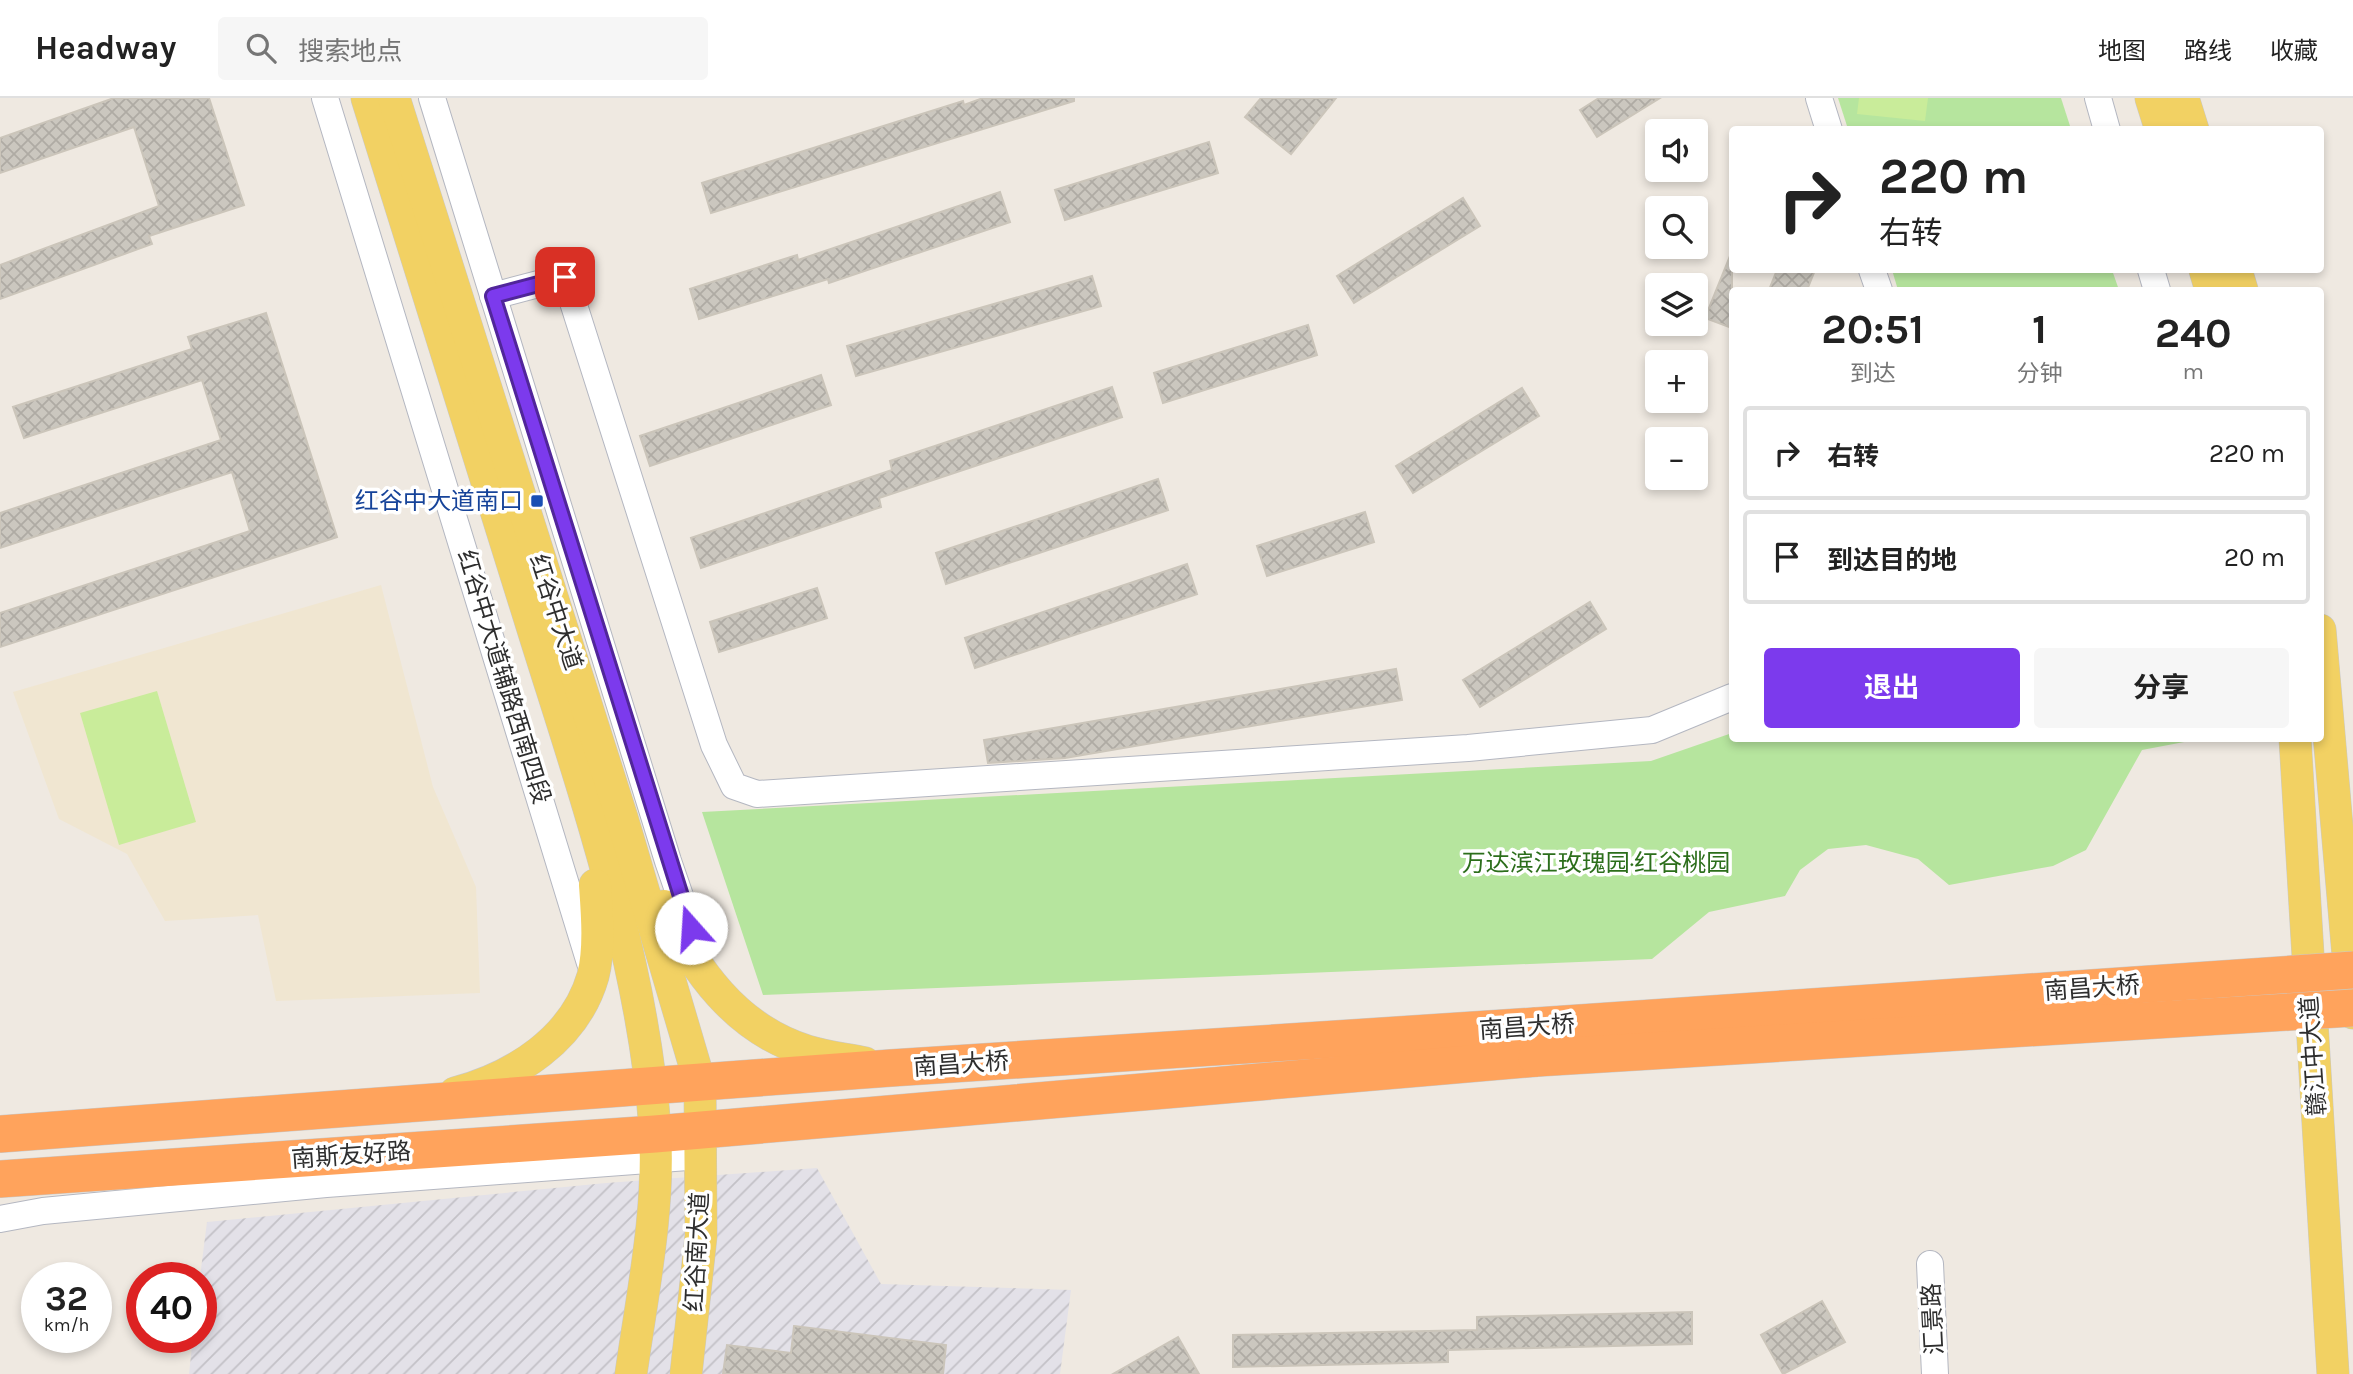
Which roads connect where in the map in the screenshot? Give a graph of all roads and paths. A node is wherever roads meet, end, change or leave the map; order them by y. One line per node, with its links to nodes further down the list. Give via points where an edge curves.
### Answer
1 (325, 98): 21 (street, 红谷中大道辅路西南四段)
2 (367, 98): 13 (main road, 红谷中大道)
3 (394, 98): 13 (main road, 红谷中大道)
4 (432, 98): 14 (street)
5 (1819, 98): 9 (street)
6 (2098, 98): 10 (street)
7 (2151, 98): 11 (main road)
8 (2183, 98): 12 (main road)
9 (1828, 126)
10 (2107, 126)
11 (2160, 126)
12 (2192, 126)
13 (394, 143): 18 (main road, 红谷中大道); 19 (main road, 红谷中大道)
14 (493, 296): 16 (street, via 565,277 714,745 734,786 757,794 1468,748 1652,730); 23 (street, via 668,861 691,928)
15 (2324, 676): 22 (main road, 赣江中大道)
16 (1729, 698)
17 (2294, 742): 38 (main road, 赣江中大道)
18 (591, 813): 21 (main road, via 597,913); 27 (main road, 红谷中大道, via 636,997)
19 (622, 818): 23 (main road, via 685,950); 26 (main road, 红谷中大道)
20 (2353, 970): 24 (highway, 南昌大桥, bridge)
21 (593, 975): 28 (main road, via 576,1014 555,1040 523,1065 478,1087)
22 (2353, 1011): 24 (highway, 南昌大桥, bridge)
23 (738, 1014): 25 (main road, via 806,1051)
24 (1536, 1042): 25 (highway, 南昌大桥); 30 (highway, 南昌大桥)
25 (891, 1068): 26 (highway, 南昌大桥)
26 (700, 1083): 27 (highway, 南斯友好路); 30 (main road, 红谷中大道)
27 (651, 1088): 28 (highway, 南斯友好路); 31 (main road, 红谷中大道)
28 (410, 1105): 29 (highway, 南斯友好路)
29 (0, 1134)
30 (701, 1143): 31 (highway, 南斯友好路); 36 (main road, 红谷南大道, via 701,1236)
31 (655, 1147): 32 (highway, 南斯友好路); 33 (street); 35 (main road, 红谷南大道, via 646,1268)
32 (0, 1179)
33 (0, 1219)
34 (1930, 1265): 37 (street, 汇景路)
35 (631, 1374)
36 (686, 1374)
37 (1935, 1374)
38 (2333, 1374)

